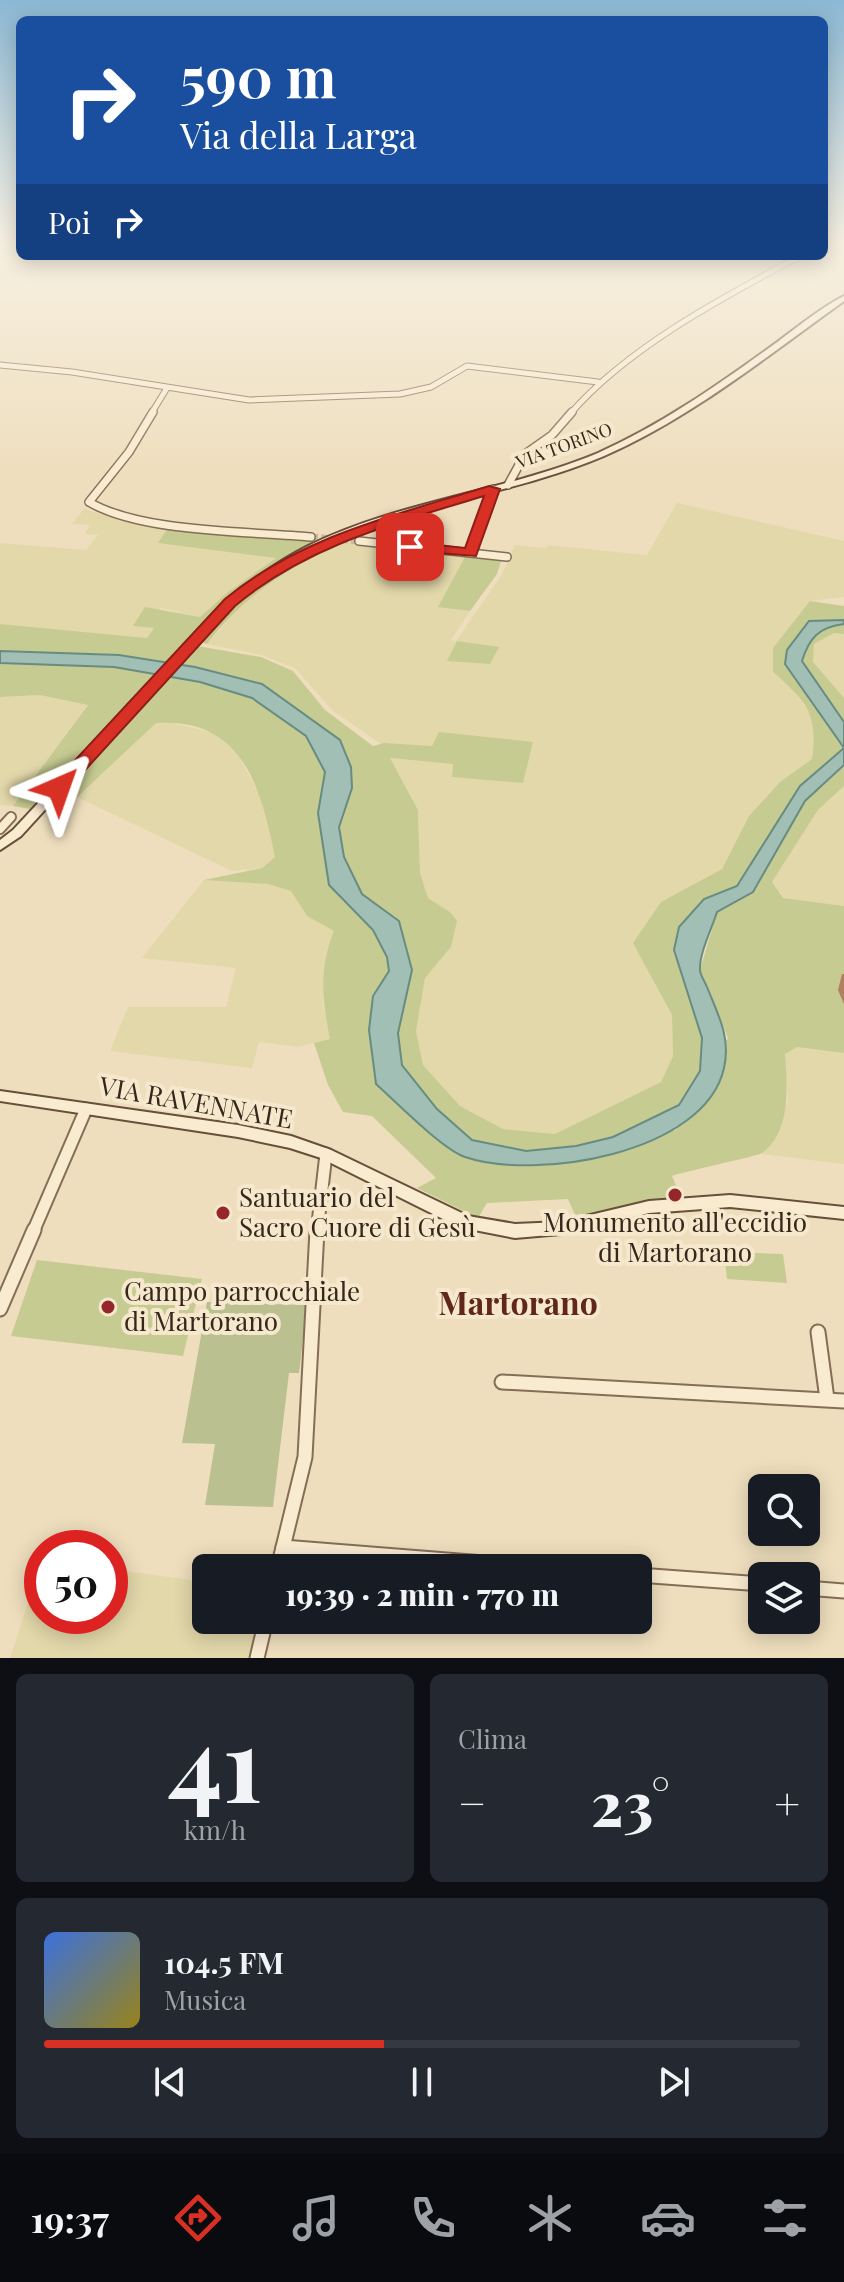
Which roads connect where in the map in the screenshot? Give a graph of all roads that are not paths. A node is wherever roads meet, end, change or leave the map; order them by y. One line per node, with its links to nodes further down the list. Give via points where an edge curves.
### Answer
1 (687, 322): 4 (street)
2 (808, 322): 6 (main road, VIA TORINO, via 637,437)
3 (0, 365): 5 (street, via 71,370)
4 (598, 382): 5 (street, via 467,366 451,370 432,387 324,398 243,399); 6 (street, via 552,435 525,454)
5 (167, 388): 8 (street, via 129,452 92,494 89,502 95,509 130,519)
6 (508, 485): 7 (main road, VIA TORINO)
7 (493, 489): 10 (street); 14 (main road, VIA TORINO, via 306,550 252,583)
8 (311, 537)
9 (359, 541): 10 (street)
10 (471, 553): 11 (street)
11 (507, 557)
12 (11, 817): 13 (street)
13 (0, 829)
14 (0, 846)
15 (0, 1096): 16 (main road, VIA RAVENNATE)
16 (86, 1109): 17 (main road, VIA RAVENNATE, via 238,1131); 19 (street)
17 (326, 1154): 18 (main road, VIA RAVENNATE, via 465,1222 515,1231 561,1228 649,1207 730,1201); 25 (street, via 305,1457)
18 (844, 1213)
19 (5, 1284): 20 (street)
20 (0, 1309)
21 (818, 1332): 23 (street)
22 (502, 1382): 23 (street)
23 (827, 1399): 24 (street)
24 (844, 1401)
25 (283, 1547): 26 (street); 27 (street)
26 (281, 1554)
27 (372, 1554)
28 (652, 1576): 29 (street)
29 (748, 1583)
30 (820, 1589): 31 (street)
31 (844, 1591)
32 (263, 1634): 33 (street)
33 (257, 1658)

